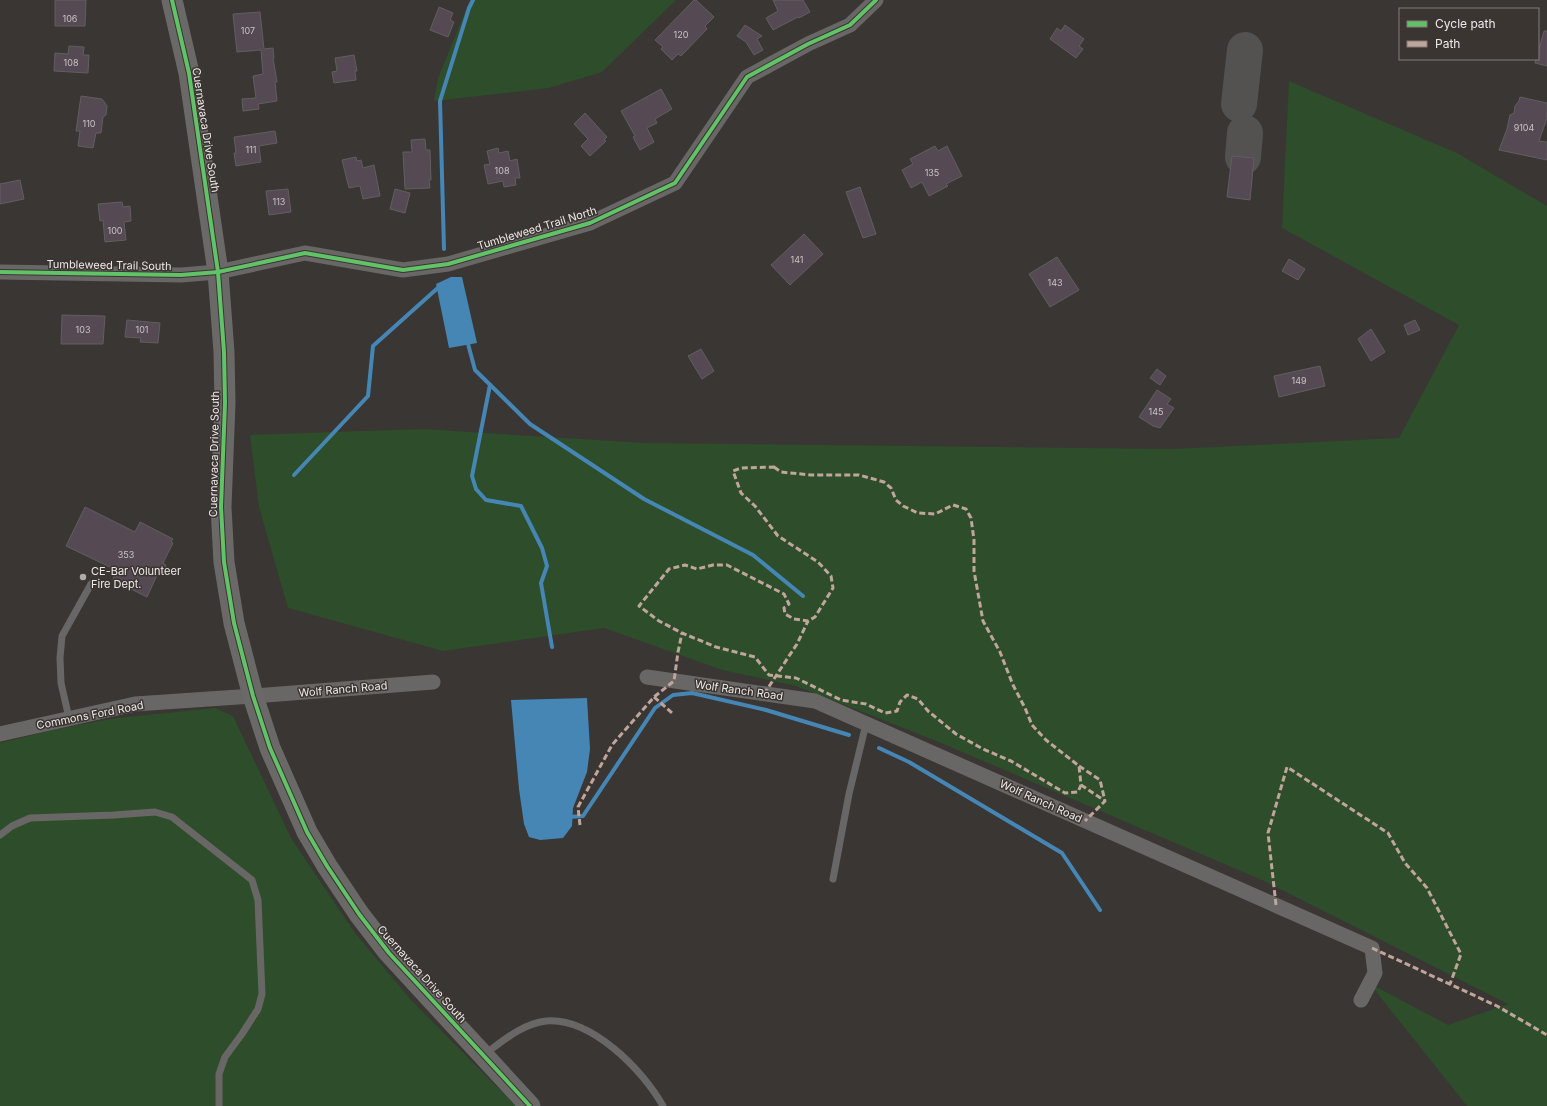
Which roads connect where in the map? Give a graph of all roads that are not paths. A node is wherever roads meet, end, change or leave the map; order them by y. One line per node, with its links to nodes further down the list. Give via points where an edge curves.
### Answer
1 (172, 0): 4 (street, Cuernavaca Drive South, via 189,73)
2 (876, 0): 4 (street, Tumbleweed Trail North, via 850,25 747,77 675,183 590,223 440,265 403,270 305,252)
3 (0, 272): 4 (street, Tumbleweed Trail South, via 181,275)
4 (218, 272): 8 (street, Cuernavaca Drive South, via 225,396 221,507 224,562 234,623)
5 (91, 584): 9 (lane, via 62,636 61,683)
6 (647, 677): 10 (street, Wolf Ranch Road, via 815,702)
7 (433, 682): 8 (street, Wolf Ranch Road)
8 (253, 696): 9 (street, Commons Ford Road, via 135,704); 15 (street, Cuernavaca Drive South, via 270,748 290,796 327,866 389,953)
9 (69, 718): 11 (street, Commons Ford Road)
10 (866, 724): 13 (lane, via 849,794); 14 (street, Wolf Ranch Road, via 1372,948 1375,973)
11 (0, 734)
12 (0, 835): 16 (lane, via 30,818 155,812 172,816 252,880 258,900 262,994 258,1009 224,1057 219,1074)
13 (833, 879)
14 (1361, 1000)
15 (483, 1055): 17 (street, Cuernavaca Drive South); 18 (lane, via 521,1029 532,1025 546,1021 573,1024 603,1041 633,1066)
16 (219, 1106)
17 (530, 1106)
18 (663, 1106)

